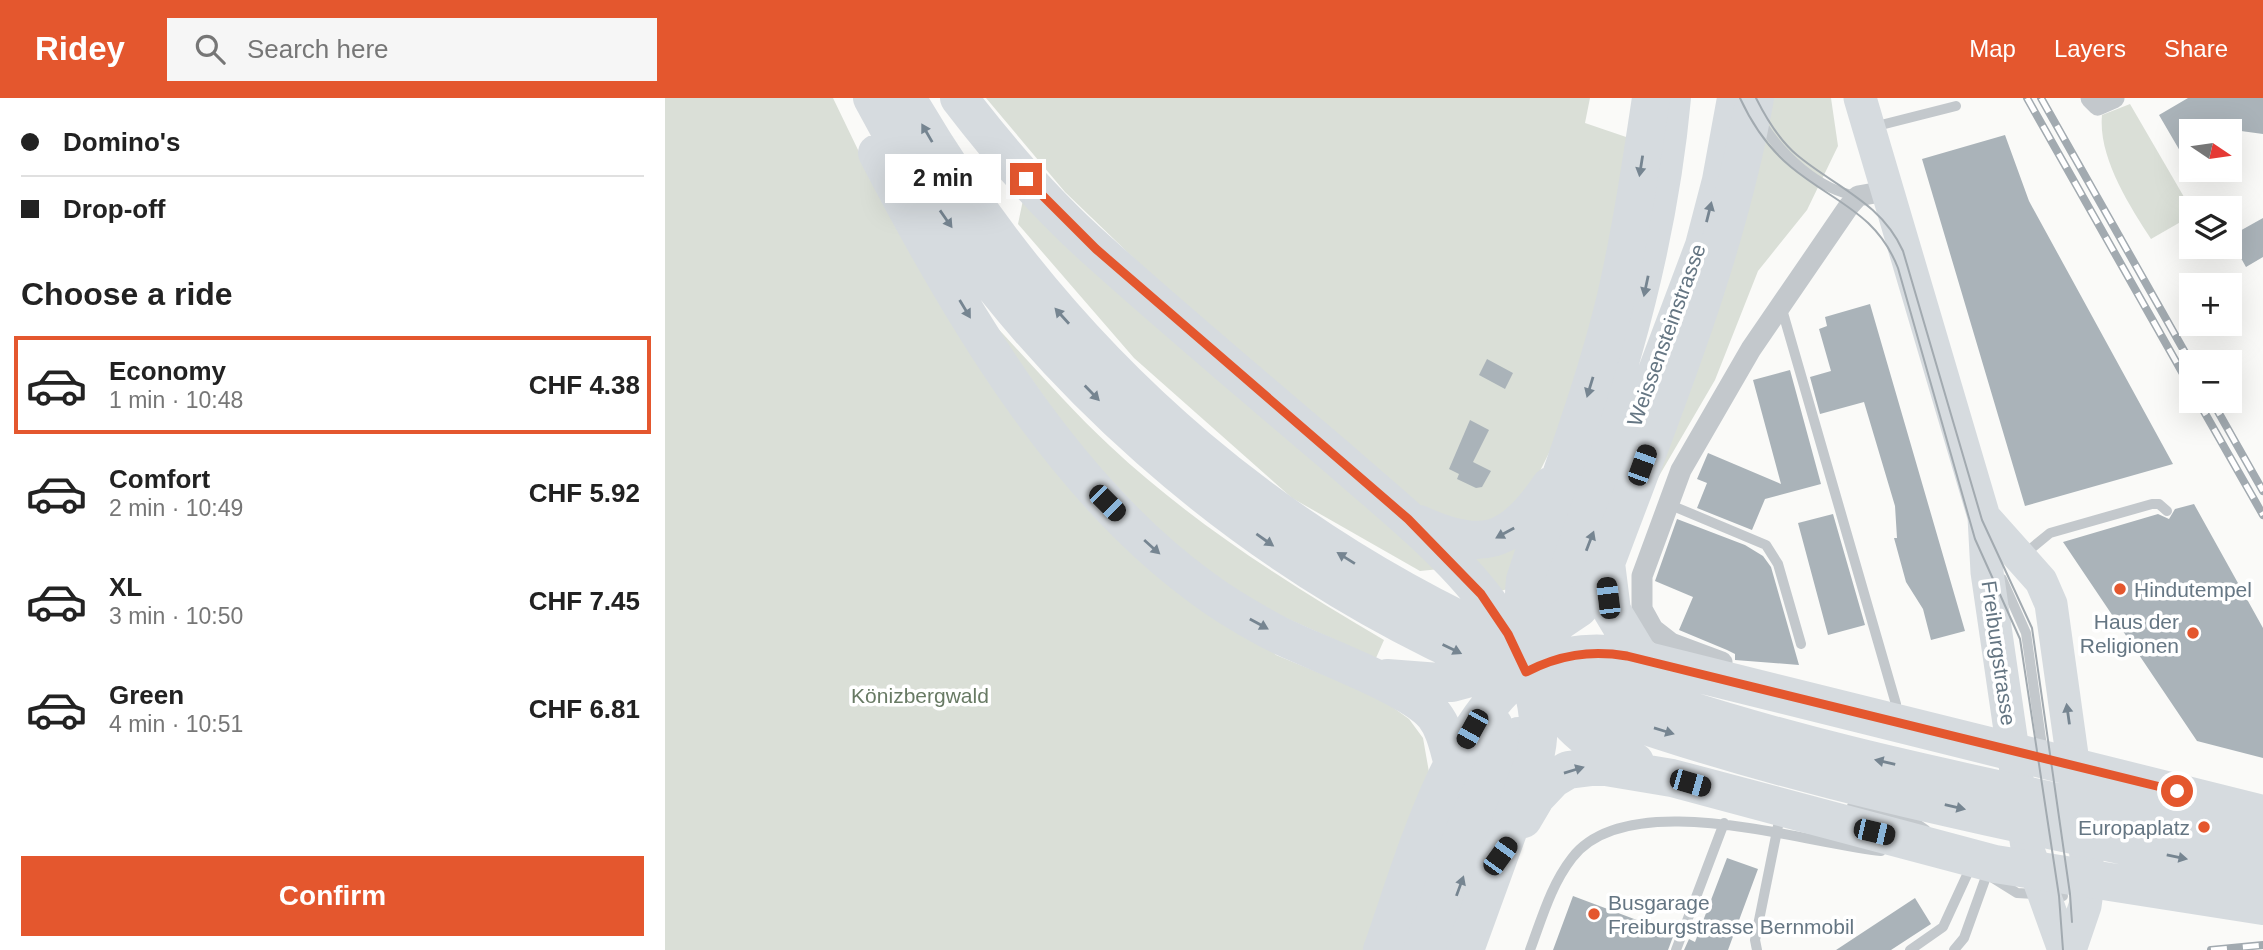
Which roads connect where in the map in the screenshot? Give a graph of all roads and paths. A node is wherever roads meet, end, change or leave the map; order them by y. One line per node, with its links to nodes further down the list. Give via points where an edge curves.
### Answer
1 (850, 98): 29 (highway, one-way to 29, via 906,209 969,317 1063,451 1107,503 1169,562 1230,607)
2 (872, 98): 24 (highway, one-way to 24, via 906,158 981,268 1107,409 1194,487 1324,579)
3 (907, 98): 24 (highway, one-way to 3, via 1210,461 1125,384 1007,250)
4 (959, 98): 20 (highway, via 1043,198 1096,249)
5 (1651, 98): 16 (highway, one-way to 16, via 1616,299)
6 (1676, 98): 7 (main road, Weissensteinstrasse, one-way to 7, via 1668,177 1626,363 1555,600 1700,245)
7 (1732, 98)
8 (1748, 98): 14 (lane, via 1778,144 1803,169 1823,183)
9 (1755, 98): 21 (highway, via 1717,258)
10 (2091, 98): 11 (street, via 2098,105)
11 (2114, 98)
12 (1955, 106): 13 (lane)
13 (1864, 113): 14 (main road, Freiburgstrasse)
14 (1872, 194): 15 (street); 19 (main road, Freiburgstrasse)
15 (1781, 306): 17 (street, via 1681,470); 30 (lane)
16 (1565, 464): 20 (highway, one-way to 20, via 1526,518 1493,539 1457,540); 26 (highway, via 1525,580)
17 (1668, 504): 25 (lane, via 1766,545 1779,564); 28 (street, via 1642,576 1641,609 1664,639)
18 (2167, 511): 22 (lane, via 2152,505 2050,533)
19 (1984, 517): 22 (main road, Freiburgstrasse); 23 (main road, Freiburgstrasse)
20 (1408, 519): 26 (highway, via 1481,594)
21 (1606, 562): 26 (highway, via 1579,608); 27 (highway, via 1612,611)
22 (2028, 567): 23 (main road, via 2022,579); 60 (main road, Freiburgstrasse, one-way to 22, via 2085,906 2088,857 2051,604)
23 (2000, 598): 32 (lane, Freiburgstrasse, via 2026,633); 49 (main road, Freiburgstrasse, via 2027,847)
24 (1398, 605): 42 (highway, one-way to 24, via 1842,752 1711,716); 48 (highway, one-way to 48, via 1527,683 1692,740 1834,780)
25 (1801, 644)
26 (1528, 657): 27 (highway, via 1596,652); 29 (highway, via 1452,683); 31 (highway, via 1484,712); 33 (highway, via 1576,729 1594,744); 44 (highway, via 1537,707 1537,749)
27 (1641, 659): 28 (highway)
28 (1705, 666): 38 (highway)
29 (1371, 677): 31 (highway, via 1433,713)
30 (1896, 704)
31 (1453, 764): 51 (highway)
32 (2046, 771)
33 (1672, 778): 44 (highway, one-way to 33, via 1543,787 1568,770 1600,766); 50 (highway, via 1994,864)
34 (2048, 784): 37 (lane)
35 (1796, 800): 57 (lane, via 1780,820 1755,940)
36 (1839, 803): 43 (lane, via 1916,823)
37 (2052, 811)
38 (2263, 814)
39 (1724, 823): 43 (lane, via 1839,847 1884,852); 55 (lane, via 1647,824 1607,830 1574,856 1552,890); 56 (lane)
40 (2054, 824): 41 (lane)
41 (2057, 844)
42 (2263, 846)
43 (1950, 850): 46 (lane)
44 (1500, 856): 54 (highway)
45 (2059, 862): 49 (lane, Freiburgstrasse)
46 (1972, 864): 47 (lane); 58 (lane, via 1943,927)
47 (1987, 874): 49 (lane, via 2017,893); 59 (lane, via 1964,938)
48 (2263, 875)
49 (2058, 904): 60 (main road, Freiburgstrasse)
50 (2263, 906)
51 (1382, 950)
52 (1411, 950): 53 (main road, one-way to 52, via 1507,727)
53 (1436, 950)
54 (1465, 950)
55 (1530, 950)
56 (1677, 950)
57 (1757, 950)
58 (1910, 950)
59 (1954, 950)
60 (2067, 950)

